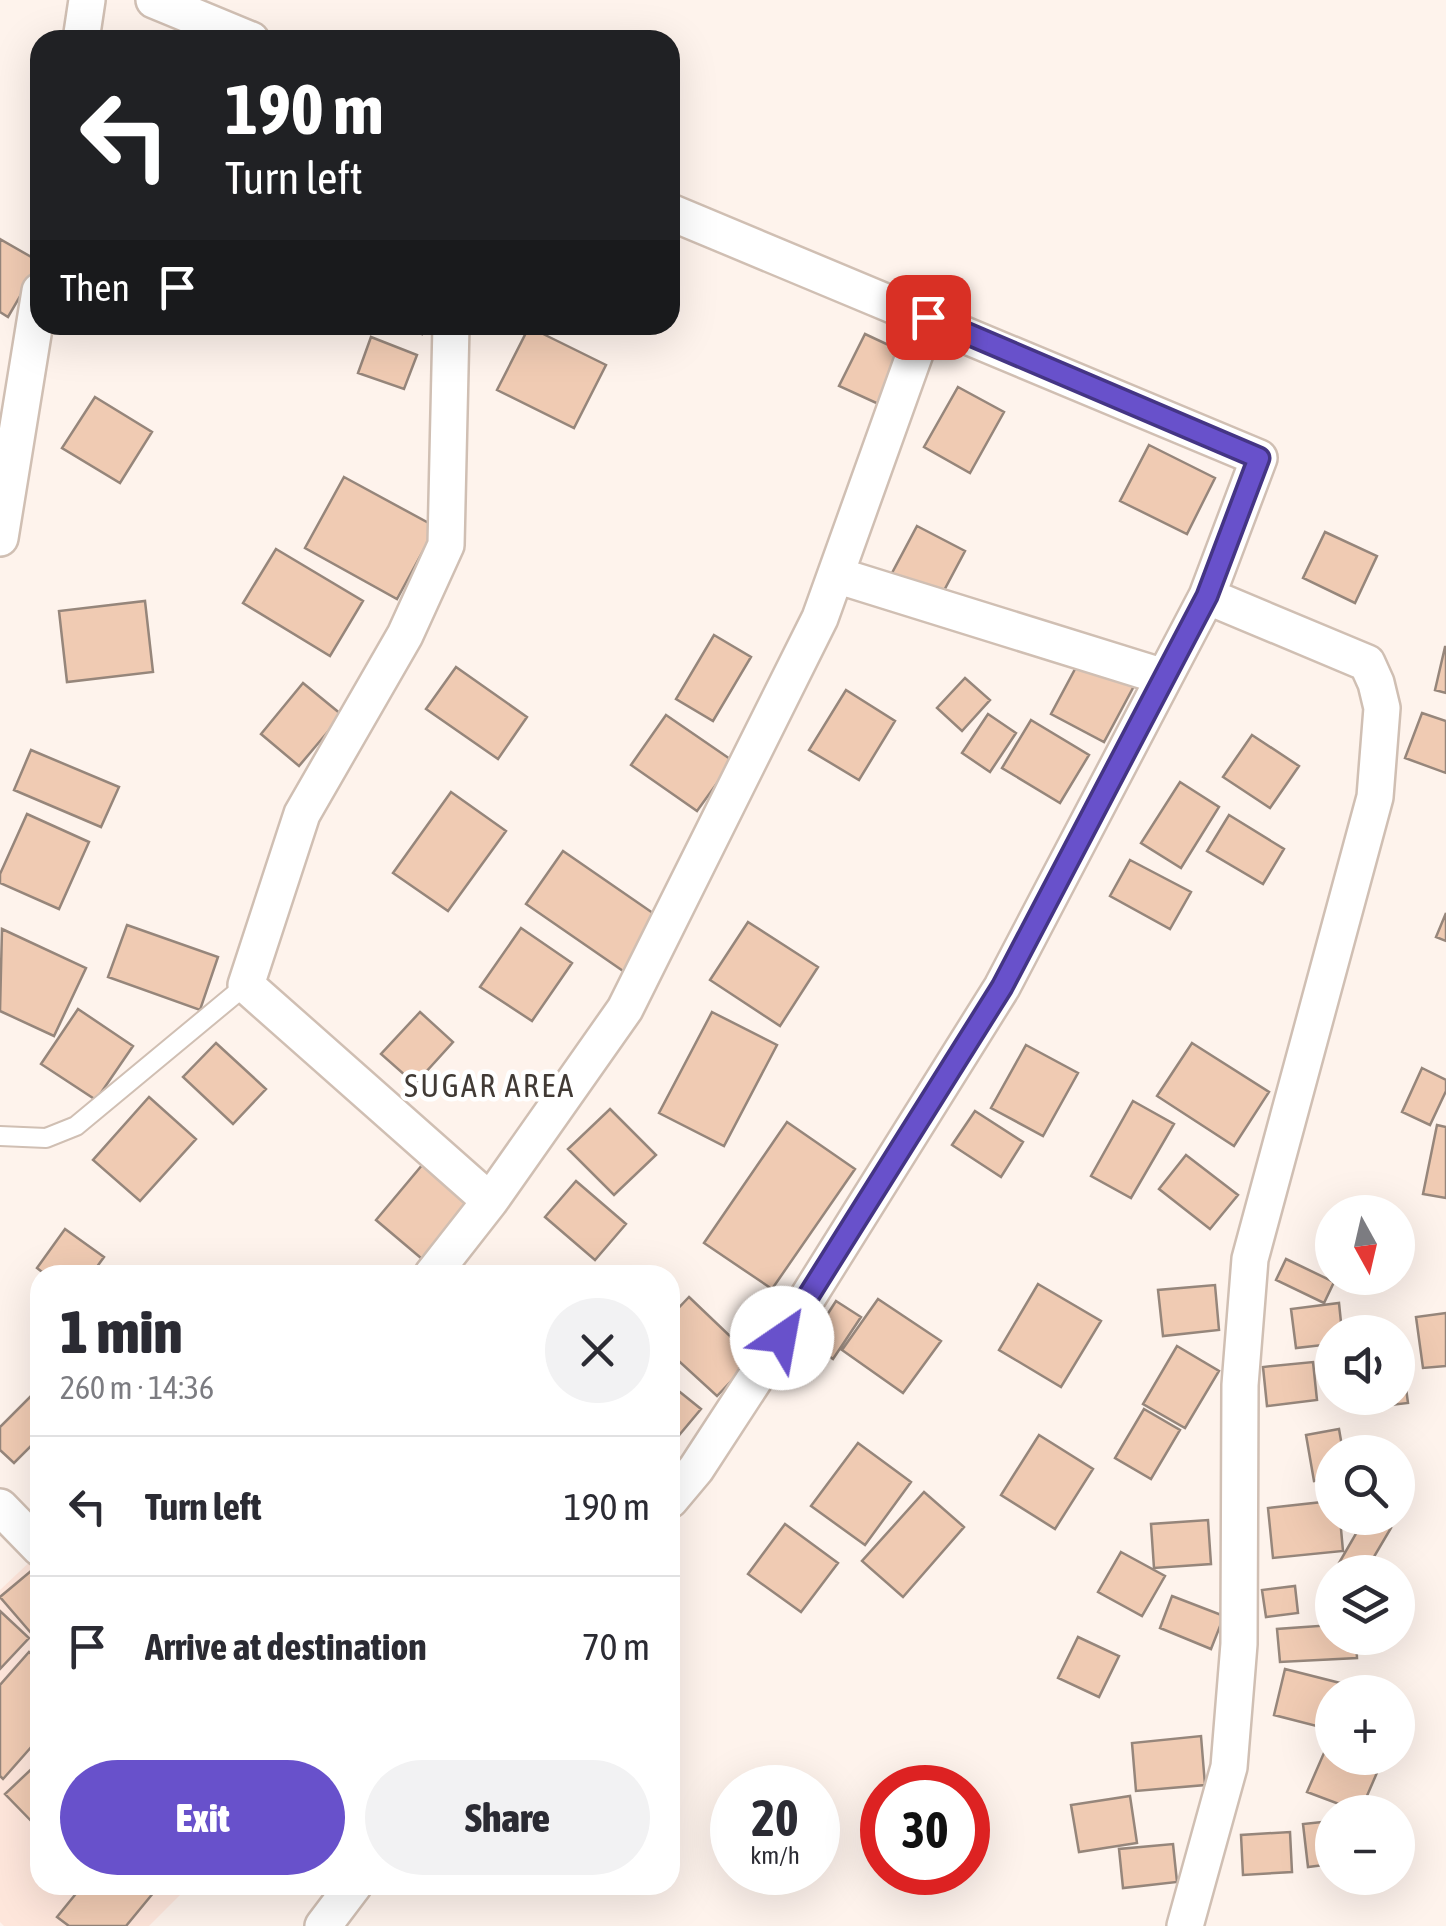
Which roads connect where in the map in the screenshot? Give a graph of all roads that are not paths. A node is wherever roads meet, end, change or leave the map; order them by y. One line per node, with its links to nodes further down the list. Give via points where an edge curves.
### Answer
1 (87, 0): 3 (street)
2 (154, 0): 4 (street)
3 (82, 30)
4 (227, 30)
5 (680, 216): 6 (street)
6 (928, 317): 10 (street); 11 (street, via 1259,458)
7 (33, 335): 9 (street)
8 (451, 335): 13 (street, via 446,545 405,635 302,814)
9 (0, 538)
10 (836, 575): 12 (street); 15 (street, via 625,1009)
11 (1207, 596): 12 (street); 22 (street, via 1367,663 1382,708 1375,797 1250,1259 1240,1385 1239,1644 1228,1767)
12 (1164, 677): 17 (street, via 1002,987)
13 (246, 985): 14 (lane, via 76,1126 46,1138); 15 (street)
14 (0, 1136)
15 (490, 1200): 16 (street)
16 (440, 1265)
17 (680, 1488)
18 (0, 1507): 19 (street)
19 (30, 1538)
20 (346, 1895): 21 (street)
21 (323, 1926)
22 (1185, 1926)

